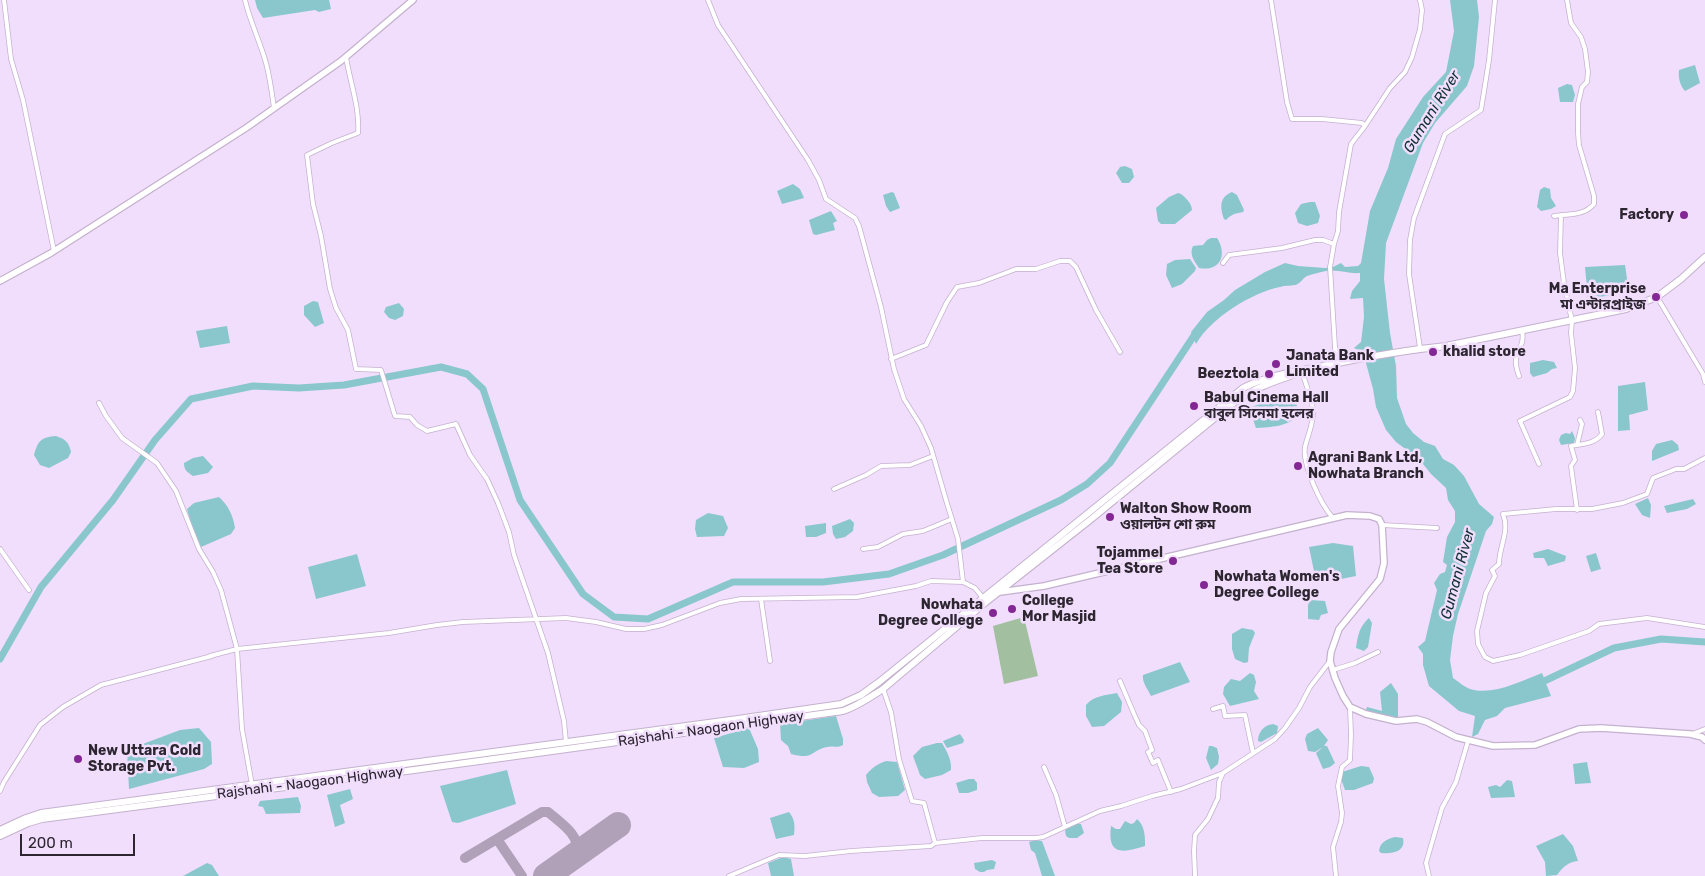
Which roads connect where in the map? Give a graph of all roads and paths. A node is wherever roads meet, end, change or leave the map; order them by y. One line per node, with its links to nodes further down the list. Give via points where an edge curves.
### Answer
1 (4, 0): 15 (street, via 11,59 23,100)
2 (245, 0): 10 (street, via 266,63)
3 (413, 0): 9 (street)
4 (708, 0): 24 (street, via 718,25 808,160 826,199 855,218 881,307)
5 (1271, 0): 11 (street, via 1292,119 1322,119)
6 (1420, 0): 11 (street, via 1420,29 1409,64)
7 (1495, 0): 22 (street, via 1481,110 1445,134 1414,218 1409,274)
8 (1567, 0): 12 (street, via 1571,23 1585,49 1588,72 1578,104 1578,133 1594,204 1580,213)
9 (346, 58): 10 (street); 51 (street, via 359,124 358,134 307,155 306,162 330,289 348,330 356,369 381,370 395,416 410,417 427,431 456,424 498,504)
10 (274, 108): 15 (street, via 190,166)
11 (1365, 126): 14 (street, via 1352,144)
12 (1561, 215): 13 (street); 20 (street, via 1560,253)
13 (1554, 216)
14 (1334, 244): 17 (street, via 1315,240 1282,248 1242,252 1230,255); 25 (street, via 1330,272)
15 (54, 251): 18 (street)
16 (1705, 257): 19 (main road)
17 (1224, 263)
18 (0, 281)
19 (1657, 297): 20 (main road, via 1626,309); 27 (street)
20 (1572, 321): 21 (main road); 36 (street, via 1574,391 1560,403 1520,421)
21 (1522, 330): 22 (main road, via 1446,346); 28 (street, via 1524,340 1516,356)
22 (1420, 348): 25 (main road, Rajshahi - Naogaon Highway)
23 (1120, 352): 24 (street, via 1076,268 1070,261 1060,261 957,286 926,345)
24 (890, 358): 34 (street, via 904,399 921,426)
25 (1336, 364): 26 (main road, Rajshahi - Naogaon Highway)
26 (1302, 371): 39 (street, via 1313,409 1304,458 1320,499); 45 (main road, Rajshahi - Naogaon Highway, via 1272,376 1243,388)
27 (1704, 373): 29 (street)
28 (1519, 376)
29 (1705, 382)
30 (99, 403): 53 (street, via 122,438 157,463 176,491 199,549 221,590)
31 (1598, 412): 33 (street, via 1602,434 1599,439)
32 (1580, 420): 33 (street)
33 (1577, 445): 38 (street, via 1571,446 1575,460 1571,466)
34 (933, 456): 37 (street, via 910,465 881,466); 40 (street)
35 (1705, 458): 38 (street, via 1684,469 1653,478 1647,494)
36 (1539, 464)
37 (834, 489)
38 (1578, 510): 52 (street, via 1503,514 1507,524 1499,564 1492,570 1495,576 1486,593 1477,631 1478,644 1485,657 1493,661 1520,655 1589,631 1599,624 1646,618)
39 (1333, 518): 41 (street, via 1370,516 1379,519); 48 (street, via 1044,586)
40 (952, 519): 44 (street, via 923,531 903,534 878,547); 46 (street)
41 (1382, 525): 42 (street); 58 (street, via 1384,562 1380,579 1339,629)
42 (1437, 528)
43 (0, 549): 47 (street)
44 (863, 549)
45 (1030, 564): 48 (main road, Rajshahi - Naogaon Highway); 49 (main road, Rajshahi - Naogaon Highway)
46 (963, 582): 49 (street); 50 (street, via 931,581 857,597)
47 (29, 590)
48 (1000, 592): 56 (main road, Rajshahi - Naogaon Highway)
49 (983, 598): 56 (main road, Rajshahi - Naogaon Highway)
50 (761, 599): 51 (street, via 720,603 644,629 626,629 566,618); 59 (street)
51 (537, 620): 53 (street, via 437,624 389,633); 69 (street, via 556,681)
52 (1705, 626)
53 (237, 649): 55 (street); 74 (street, via 242,729)
54 (1378, 652): 60 (street)
55 (219, 654): 57 (street); 75 (street, via 101,685 62,707 40,725)
56 (919, 655): 62 (main road, Rajshahi - Naogaon Highway); 70 (main road, Rajshahi - Naogaon Highway, via 867,691 841,704)
57 (210, 656)
58 (1330, 661): 60 (street); 71 (street, via 1285,728)
59 (770, 662)
60 (1333, 670): 63 (street)
61 (1120, 681): 76 (street, via 1136,719 1145,731 1153,763 1158,760)
62 (882, 689): 70 (main road, Rajshahi - Naogaon Highway, via 865,702 843,711); 80 (street, via 891,712 899,759 912,801 924,803)
63 (1350, 707): 68 (street, via 1396,721 1417,719); 83 (street, via 1350,760 1342,767 1338,786 1342,813 1333,847)
64 (1213, 709): 71 (street, via 1223,706 1225,716 1244,715)
65 (1705, 729): 66 (street)
66 (1690, 734): 67 (street); 68 (street, via 1579,729 1535,745 1492,746)
67 (1705, 740)
68 (1468, 741): 84 (street, via 1426,863)
69 (566, 742): 70 (main road, Rajshahi - Naogaon Highway); 74 (main road, Rajshahi - Naogaon Highway)
70 (579, 744): 79 (main road, Rajshahi - Naogaon Highway, via 42,819)
71 (1253, 753): 73 (street)
72 (1044, 768): 77 (street)
73 (1223, 773): 76 (street); 82 (street, via 1218,798 1208,820 1195,835)
74 (252, 786): 78 (main road, Rajshahi - Naogaon Highway, via 41,813)
75 (0, 791)
76 (1171, 792): 77 (street, via 1100,811)
77 (1065, 827): 80 (street, via 1036,838 982,838)
78 (0, 830)
79 (0, 836)
80 (935, 843): 81 (street, via 931,846 805,856 779,855)
81 (729, 876)
82 (1195, 876)
83 (1336, 876)
84 (1428, 876)

